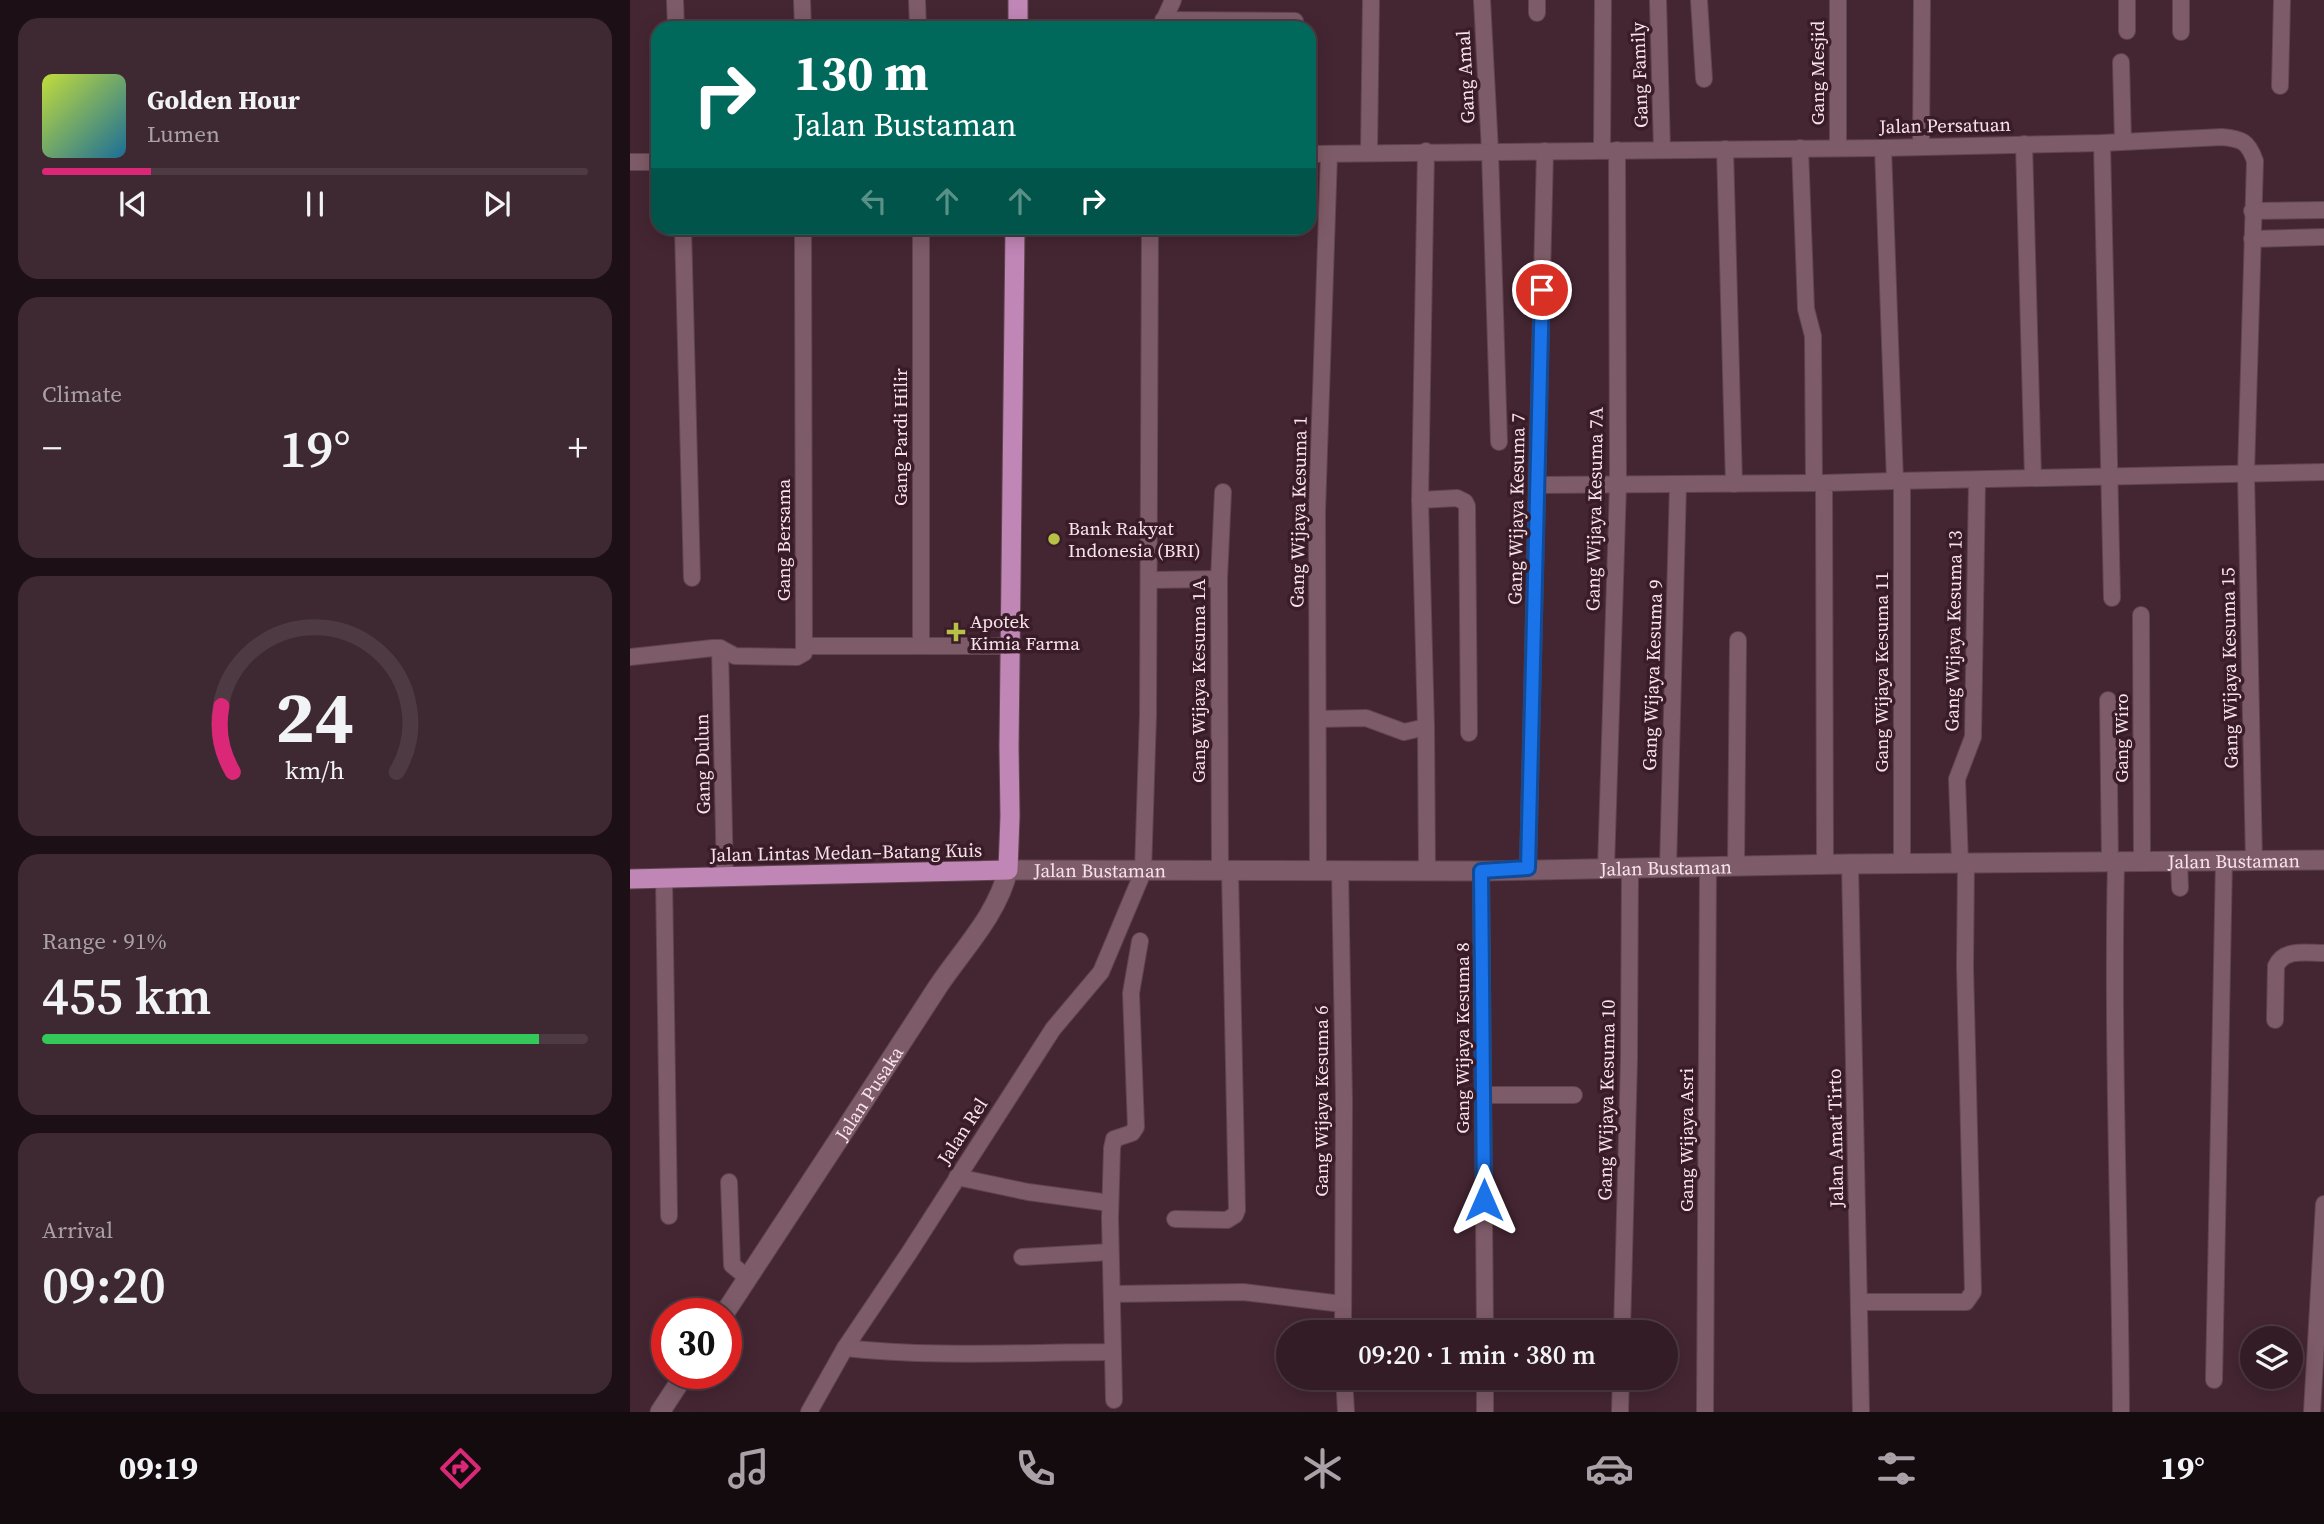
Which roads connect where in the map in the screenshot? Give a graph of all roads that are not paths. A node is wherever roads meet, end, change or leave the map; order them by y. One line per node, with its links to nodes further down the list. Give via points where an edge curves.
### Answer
1 (675, 0): 16 (street)
2 (802, 0): 17 (street)
3 (917, 0): 18 (street)
4 (1018, 0): 19 (highway)
5 (1173, 0): 20 (street)
6 (1371, 0): 39 (street)
7 (1482, 0): 37 (street, Gang Amal)
8 (1603, 0): 34 (street, Gang Wijaya Kesuma 7A)
9 (1658, 0): 35 (street, Gang Family)
10 (1699, 0): 24 (street)
11 (1838, 0): 30 (street, Gang Mesjid)
12 (1922, 0): 29 (street)
13 (2127, 0): 21 (street)
14 (2181, 0): 22 (street)
15 (2282, 0): 25 (street)
16 (676, 21)
17 (803, 21)
18 (918, 21)
19 (1018, 21)
20 (1163, 21)
21 (2127, 31)
22 (2181, 32)
23 (2121, 62): 26 (street)
24 (1704, 79)
25 (2280, 86)
26 (2123, 141): 27 (street, Jalan Persatuan); 45 (street, Jalan Persatuan, via 2239,139 2250,147 2255,161)
27 (2102, 143): 28 (street, Jalan Persatuan); 56 (street)
28 (2024, 144): 29 (street, Jalan Persatuan); 57 (street)
29 (1921, 146): 32 (street, Jalan Persatuan)
30 (1838, 147): 31 (street, Jalan Persatuan); 32 (street, Jalan Persatuan)
31 (1800, 148): 33 (street, Jalan Persatuan); 60 (street)
32 (1883, 148): 59 (street, Gang Wijaya Kesuma 11)
33 (1725, 149): 35 (street, Jalan Persatuan); 62 (street)
34 (1610, 150): 35 (street, Jalan Persatuan); 38 (street, Jalan Persatuan); 64 (street, Gang Wijaya Kesuma 7A)
35 (1662, 150)
36 (1426, 151): 37 (street, Jalan Persatuan); 39 (street, Jalan Persatuan); 66 (street)
37 (1490, 151): 38 (street, Jalan Persatuan); 53 (street, Gang Amal)
38 (1545, 151): 63 (street, Gang Wijaya Kesuma 7)
39 (1368, 152): 41 (street, Jalan Persatuan)
40 (1316, 154): 41 (street, Jalan Persatuan)
41 (1329, 154): 79 (street, Gang Wijaya Kesuma 1, via 1317,510)
42 (630, 162): 43 (street)
43 (651, 162)
44 (2324, 210): 45 (street)
45 (2252, 211): 52 (street, Jalan Persatuan)
46 (683, 235): 67 (street)
47 (803, 235): 73 (street, Gang Bersama)
48 (921, 235): 74 (street, Gang Pardi Hilir)
49 (1016, 235): 75 (highway, Jalan Lintas Medan–Batang Kuis)
50 (1150, 235): 69 (street)
51 (2324, 237): 52 (street)
52 (2252, 239): 55 (street, Jalan Persatuan)
53 (1499, 442)
54 (2324, 472): 55 (street)
55 (2246, 474): 56 (street); 85 (street, Gang Wijaya Kesuma 15)
56 (2108, 477): 57 (street); 70 (street)
57 (2033, 478): 58 (street)
58 (1977, 480): 59 (street); 89 (street, Gang Wijaya Kesuma 13, via 1973,737 1957,779)
59 (1899, 481): 60 (street); 88 (street, Gang Wijaya Kesuma 11)
60 (1819, 482): 62 (street); 91 (street)
61 (1678, 484): 62 (street); 64 (street); 96 (street, Gang Wijaya Kesuma 9)
62 (1734, 484)
63 (1537, 485): 64 (street); 93 (street, Gang Wijaya Kesuma 7)
64 (1618, 485): 94 (street, Gang Wijaya Kesuma 7A)
65 (1223, 492): 68 (street, Gang Wijaya Kesuma 1A)
66 (1420, 500): 80 (street); 81 (street, via 1457,498 1467,506)
67 (692, 578)
68 (1219, 579): 69 (street); 102 (street, Gang Wijaya Kesuma 1A)
69 (1149, 580): 104 (street)
70 (2112, 598)
71 (2141, 615): 87 (street, Gang Wiro)
72 (1738, 640): 92 (street)
73 (804, 646): 74 (street); 76 (street, via 804,653 797,657 735,656)
74 (922, 646): 75 (street)
75 (1010, 646): 98 (highway, Jalan Lintas Medan–Batang Kuis)
76 (720, 648): 77 (street); 107 (street, Gang Dulun)
77 (630, 657)
78 (2108, 701): 86 (street)
79 (1318, 719): 80 (street, via 1366,718 1404,732); 99 (street, Gang Wijaya Kesuma 1)
80 (1426, 727): 101 (street)
81 (1469, 733)
82 (2324, 860): 85 (main road, Jalan Bustaman)
83 (2179, 861): 84 (main road, Jalan Bustaman); 87 (main road, Jalan Bustaman); 108 (street)
84 (2224, 861): 85 (main road, Jalan Bustaman); 132 (street)
85 (2254, 861)
86 (2113, 862): 87 (main road, Jalan Bustaman); 89 (main road, Jalan Bustaman); 145 (street)
87 (2142, 862)
88 (1902, 863): 89 (main road, Jalan Bustaman); 90 (main road, Jalan Bustaman)
89 (1963, 863): 125 (street, Gang Wijaya Kesuma 13, via 1973,1292 1966,1302)
90 (1850, 864): 91 (main road, Jalan Bustaman); 125 (street, Jalan Amat Tirto)
91 (1825, 865): 92 (main road, Jalan Bustaman)
92 (1736, 867): 97 (main road, Jalan Bustaman)
93 (1528, 868): 94 (main road, Jalan Bustaman); 103 (main road, Jalan Bustaman)
94 (1606, 868): 95 (main road, Jalan Bustaman)
95 (1630, 868): 96 (main road, Jalan Bustaman); 129 (street, Gang Wijaya Kesuma 10)
96 (1668, 868): 97 (main road, Jalan Bustaman)
97 (1709, 868): 143 (street, Gang Wijaya Asri)
98 (1008, 870): 104 (main road, Jalan Bustaman); 107 (highway, Jalan Lintas Medan–Batang Kuis); 122 (main road, Jalan Pusaka, via 991,911)
99 (1318, 870): 100 (main road, Jalan Bustaman); 102 (main road, Jalan Bustaman)
100 (1340, 870): 101 (main road, Jalan Bustaman); 126 (street, Gang Wijaya Kesuma 6)
101 (1427, 870): 103 (main road, Jalan Bustaman)
102 (1225, 871): 104 (main road, Jalan Bustaman); 119 (street, Gang Wijaya Kesuma 1A, via 1237,1210 1227,1220)
103 (1481, 871): 112 (street, Gang Wijaya Kesuma 8)
104 (1143, 872): 114 (street, Jalan Rel, via 1101,972 1053,1029)
105 (630, 878): 106 (highway, Jalan Lintas Medan–Batang Kuis)
106 (664, 878): 107 (highway, Jalan Lintas Medan–Batang Kuis); 118 (street)
107 (725, 878)
108 (2180, 888)
109 (1140, 941): 116 (street, via 1131,993 1136,1127 1112,1143)
110 (2324, 953): 111 (street, via 2290,953 2279,959)
111 (2275, 1020)
112 (1483, 1095): 113 (street); 128 (street, Gang Wijaya Kesuma 8)
113 (1574, 1095)
114 (957, 1177): 116 (street); 130 (street, Jalan Rel)
115 (729, 1182): 122 (street, via 732,1265)
116 (1110, 1203): 120 (street)
117 (2324, 1204): 146 (street)
118 (669, 1216)
119 (1175, 1219)
120 (1110, 1252): 121 (street); 123 (street)
121 (1022, 1257)
122 (748, 1278): 124 (main road, Jalan Pusaka)
123 (1112, 1294): 126 (street, via 1243,1292); 131 (street)
124 (735, 1298)
125 (1860, 1302): 144 (street, Jalan Amat Tirto)
126 (1342, 1304): 127 (street, Gang Wijaya Kesuma 6)
127 (1343, 1320)
128 (1485, 1320)
129 (1622, 1320)
130 (845, 1348): 131 (street, via 912,1353); 139 (street, Jalan Rel)
131 (1113, 1352): 137 (street)
132 (2214, 1380)
133 (675, 1389): 138 (main road)
134 (1345, 1390): 140 (street)
135 (1485, 1390): 141 (street)
136 (1621, 1390): 142 (street)
137 (1114, 1400)
138 (660, 1412)
139 (809, 1412)
140 (1346, 1412)
141 (1485, 1412)
142 (1620, 1412)
143 (1705, 1412)
144 (1861, 1412)
145 (2121, 1412)
146 (2312, 1412)

